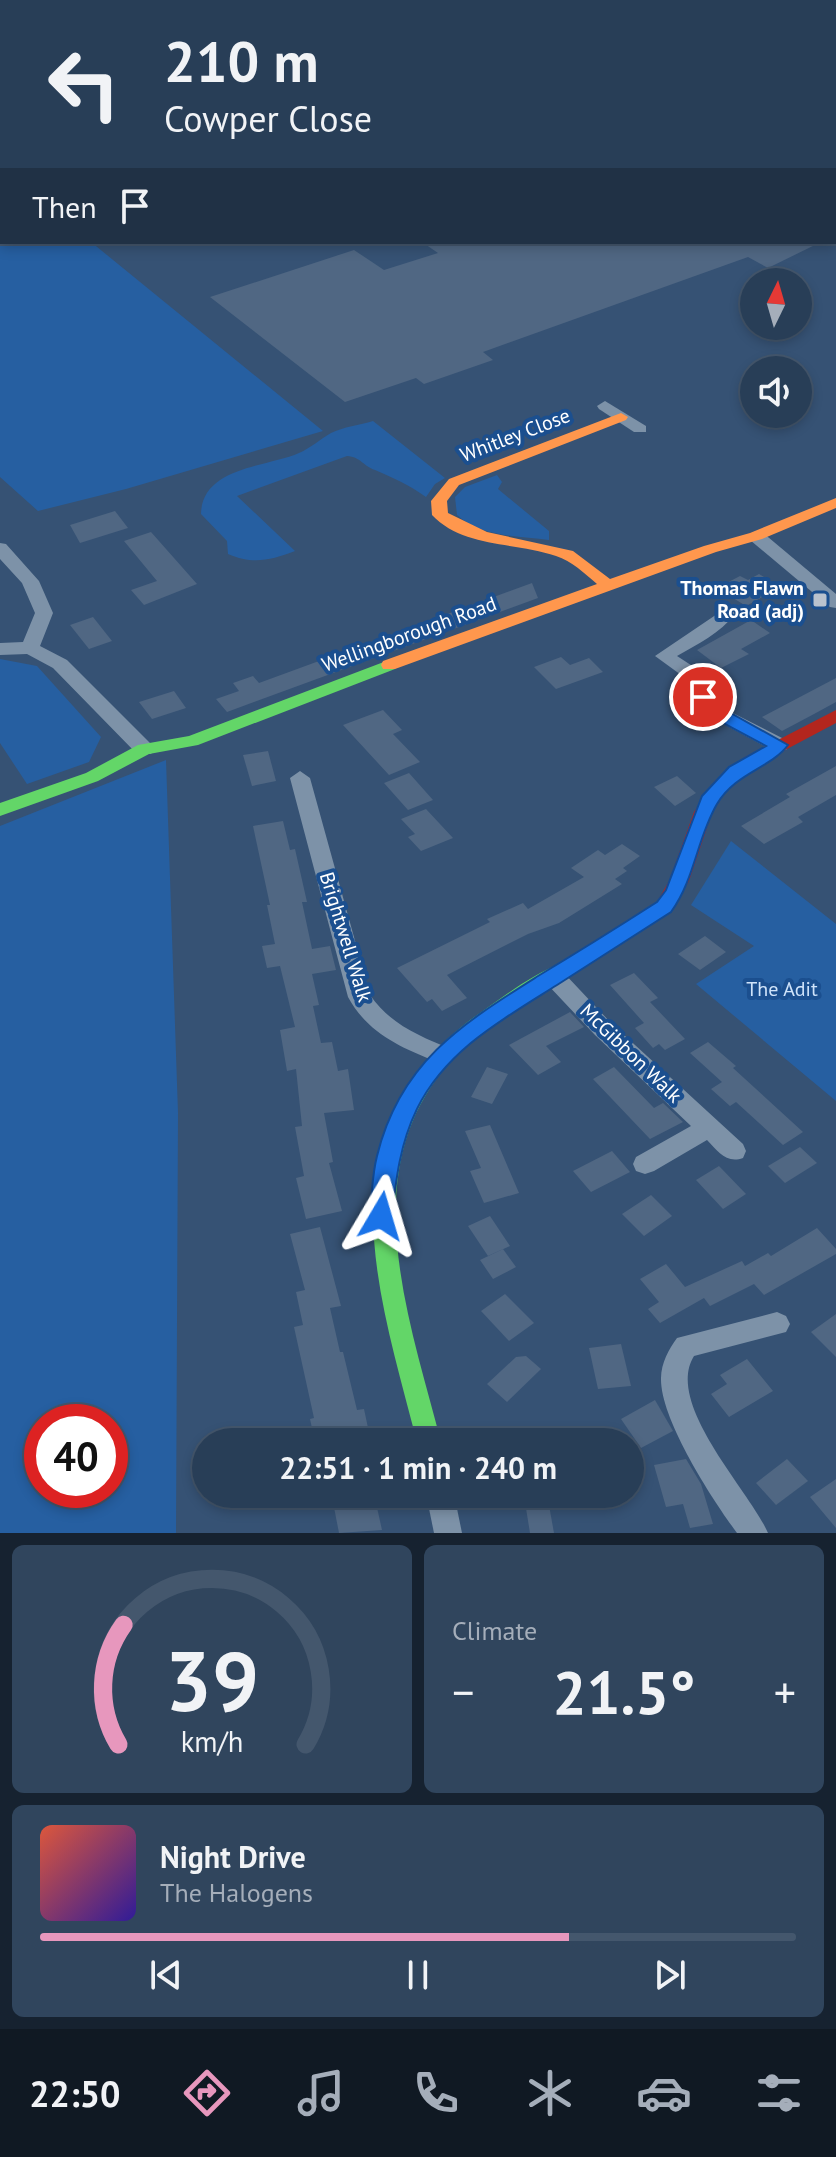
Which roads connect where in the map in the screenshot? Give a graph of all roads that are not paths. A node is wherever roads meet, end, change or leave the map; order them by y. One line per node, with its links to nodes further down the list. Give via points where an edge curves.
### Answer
1 (605, 406): 2 (street)
2 (621, 417): 3 (street); 7 (street, Whitley Close, via 454,482 439,504 443,517 466,533 564,553)
3 (640, 429)
4 (836, 503): 5 (street, Wellingborough Road)
5 (756, 536): 7 (street, Wellingborough Road); 8 (street)
6 (0, 548): 10 (street, via 30,581 44,613)
7 (607, 585): 14 (street, Wellingborough Road, via 192,741)
8 (836, 603)
9 (726, 614): 13 (street, via 664,656 710,686 703,697 714,711)
10 (30, 648): 11 (street); 14 (street, via 60,664)
11 (0, 649)
12 (832, 723): 13 (street)
13 (779, 745): 17 (street, via 736,771 709,801 675,892 664,907)
14 (144, 749): 16 (street, Wellingborough Road, via 92,777)
15 (300, 778): 18 (street, Brightwell Walk, via 359,997 372,1017 397,1037)
16 (0, 810)
17 (555, 978): 18 (street, via 474,1027); 19 (street, McGibbon Walk)
18 (443, 1055): 23 (street, via 401,1121 388,1156 381,1216 386,1265)
19 (709, 1127): 20 (street, McGibbon Walk); 21 (street)
20 (734, 1151)
21 (645, 1164)
22 (777, 1324): 26 (street, via 686,1346 676,1359 675,1385 687,1422)
23 (426, 1428)
24 (443, 1508): 25 (street)
25 (448, 1533)
26 (754, 1533)

